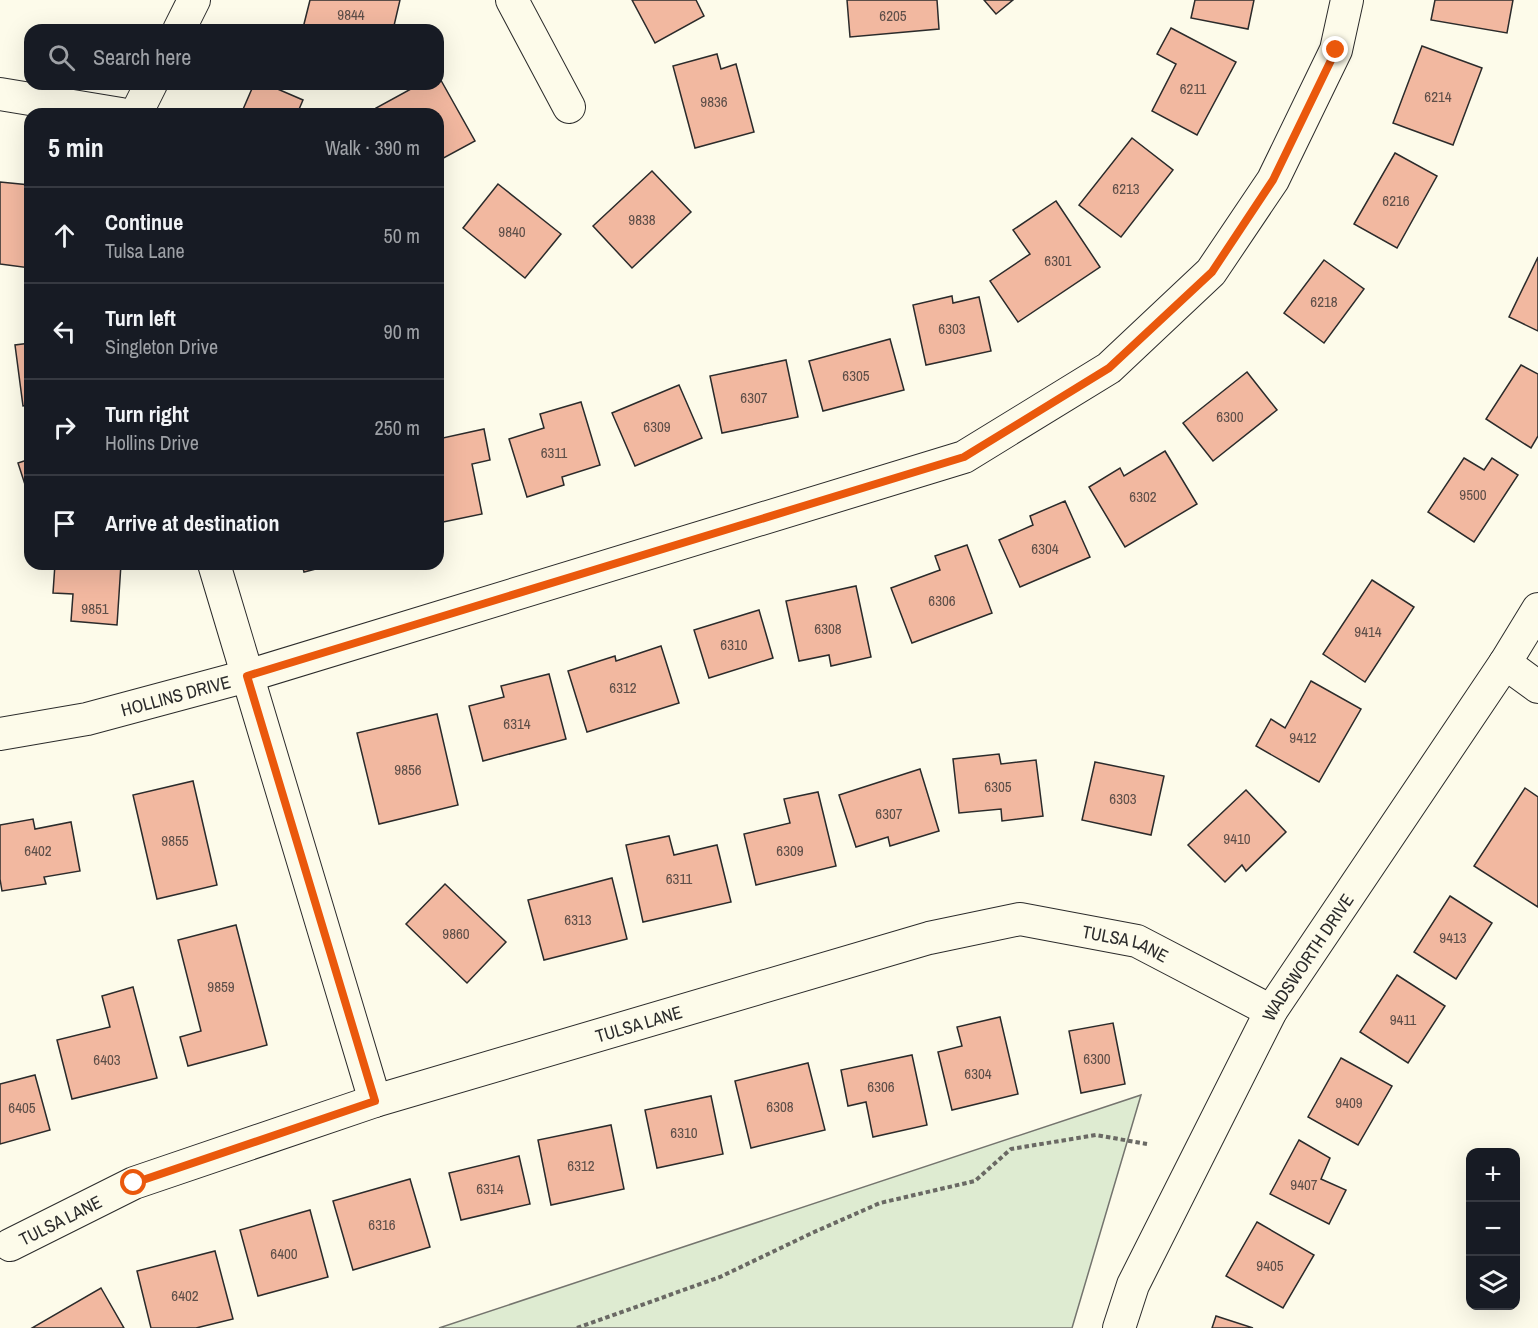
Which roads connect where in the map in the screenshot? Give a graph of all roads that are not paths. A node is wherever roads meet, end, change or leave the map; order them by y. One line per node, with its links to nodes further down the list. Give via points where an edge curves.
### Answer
1 (194, 0): 4 (street)
2 (512, 0): 7 (street)
3 (1347, 0): 13 (street, HOLLINS DRIVE, via 1336,50 1273,180 1212,272 1100,374 964,457)
4 (182, 24)
5 (148, 90): 9 (street)
6 (0, 94): 8 (street)
7 (569, 107)
8 (85, 108)
9 (139, 108)
10 (216, 570): 13 (street)
11 (1538, 609): 12 (street, WADSWORTH DRIVE)
12 (1505, 663): 14 (street); 16 (street, WADSWORTH DRIVE)
13 (247, 676): 15 (street, HOLLINS DRIVE, via 87,719); 17 (street)
14 (1538, 687)
15 (0, 734)
16 (1271, 1011): 17 (street, TULSA LANE, via 1137,941 1020,919 929,938); 19 (street, WADSWORTH DRIVE, via 1133,1285)
17 (375, 1101): 18 (street, TULSA LANE, via 134,1183)
18 (10, 1245)
19 (1119, 1328)

